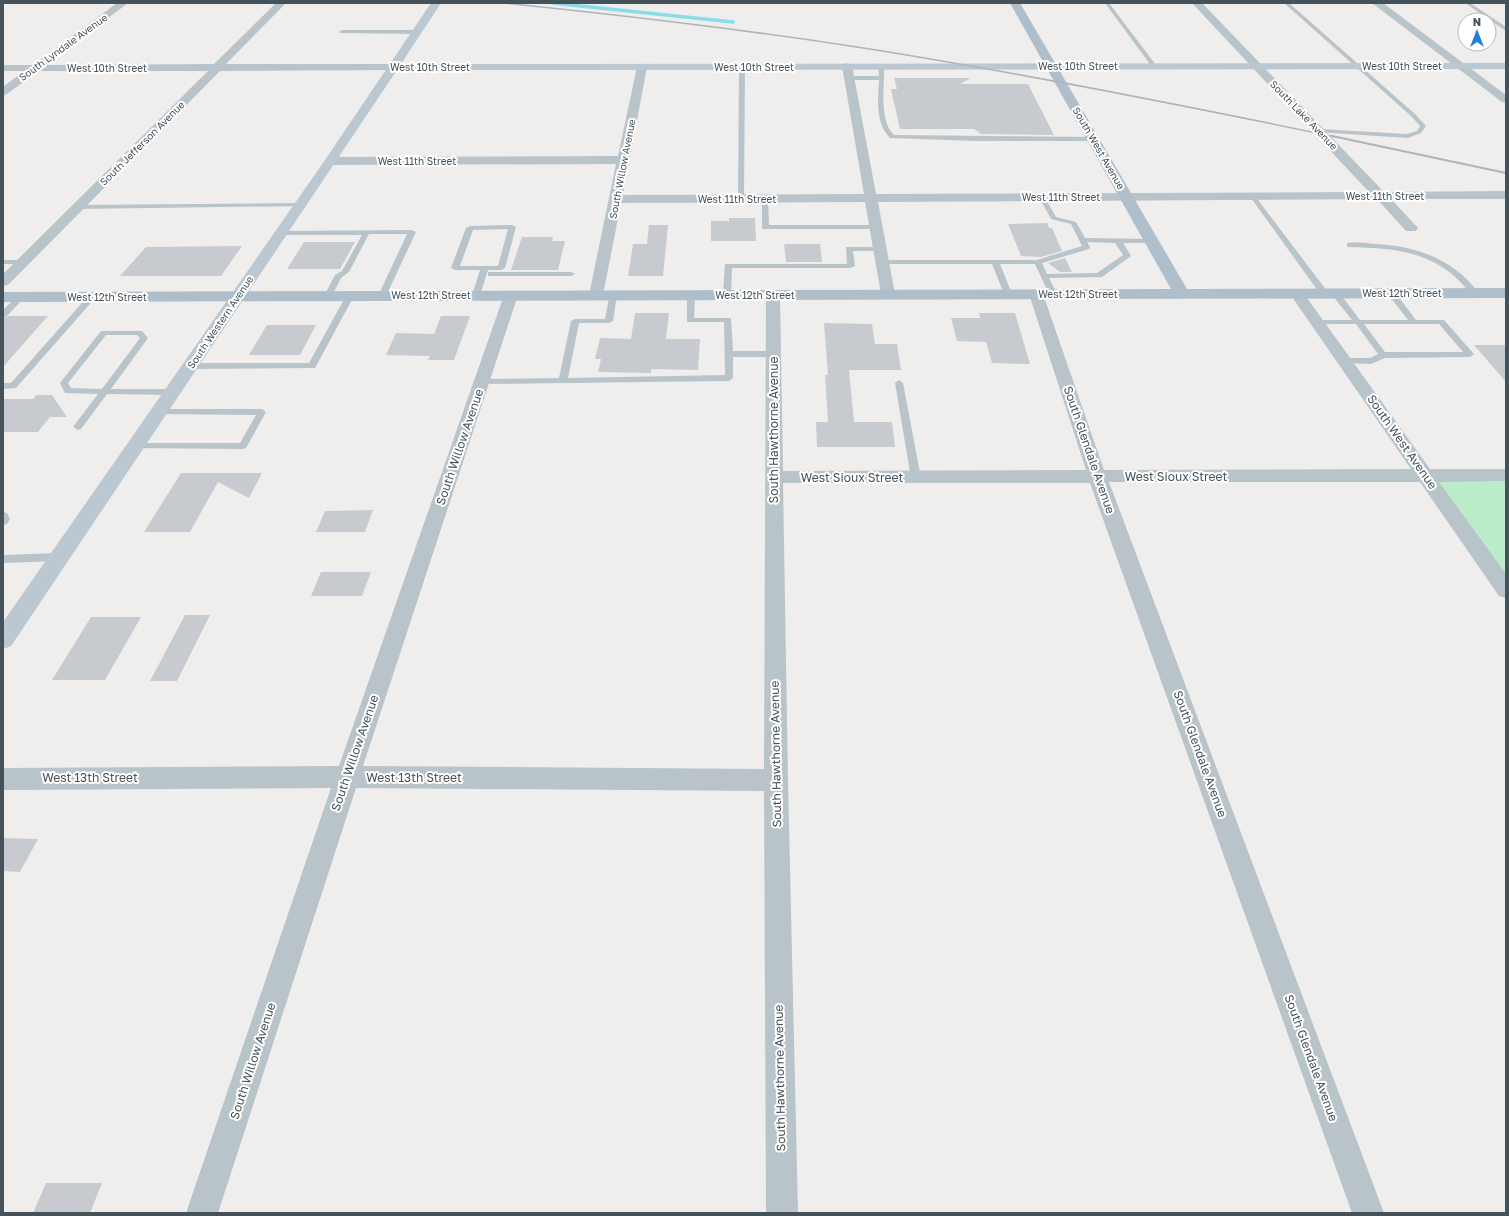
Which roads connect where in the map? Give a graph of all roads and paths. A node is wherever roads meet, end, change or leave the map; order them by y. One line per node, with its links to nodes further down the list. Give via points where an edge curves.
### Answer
1 (123, 3): 25 (street, South Lyndale Avenue)
2 (281, 3): 21 (street, South Jefferson Avenue)
3 (436, 3): 12 (street, South Western Avenue)
4 (1015, 3): 15 (main road, South West Avenue)
5 (1107, 3): 16 (lane)
6 (1196, 3): 17 (street, South Lake Avenue)
7 (1286, 3): 18 (lane)
8 (1377, 3): 19 (street)
9 (1467, 3): 10 (lane)
10 (1506, 28)
11 (342, 32): 12 (lane)
12 (417, 32): 22 (street, South Western Avenue)
13 (742, 66): 23 (street, West 10th Street); 26 (street, West 10th Street); 40 (lane)
14 (881, 66): 15 (street, West 10th Street); 26 (street, West 10th Street); 27 (lane)
15 (1052, 66): 16 (street, West 10th Street); 31 (main road, South West Avenue)
16 (1154, 66): 17 (street, West 10th Street)
17 (1256, 66): 18 (street, West 10th Street); 30 (street, South Lake Avenue)
18 (1358, 66): 19 (street, West 10th Street); 30 (lane, via 1423,126 1419,132 1408,136)
19 (1460, 66): 20 (street, West 10th Street); 29 (street)
20 (1506, 66)
21 (217, 67): 22 (street, West 10th Street); 25 (street, West 10th Street); 44 (street, South Jefferson Avenue)
22 (394, 67): 23 (street, West 10th Street); 33 (street, South Western Avenue)
23 (642, 67): 32 (street, South Willow Avenue)
24 (3, 68): 25 (street, West 10th Street)
25 (35, 68): 28 (street, South Lyndale Avenue)
26 (848, 72): 27 (lane); 38 (street)
27 (882, 78): 31 (lane, via 881,108 886,130 892,137)
28 (3, 92)
29 (1506, 100)
30 (1319, 131): 35 (street, South Lake Avenue)
31 (1094, 139): 36 (main road, South West Avenue)
32 (623, 160): 33 (street, West 11th Street); 42 (street, South Willow Avenue)
33 (331, 161): 43 (street, South Western Avenue)
34 (1506, 195): 35 (street, West 11th Street)
35 (1380, 196): 37 (street, West 11th Street); 46 (street, South Lake Avenue)
36 (1127, 197): 37 (street, West 11th Street); 39 (street, West 11th Street); 51 (main road, South West Avenue)
37 (1253, 197): 68 (lane)
38 (870, 198): 39 (street, West 11th Street); 41 (street, West 11th Street); 45 (street)
39 (1042, 198): 49 (lane, via 1052,218 1074,224)
40 (741, 199): 41 (street, West 11th Street); 42 (street, West 11th Street)
41 (765, 199): 45 (lane, via 765,226)
42 (616, 200): 78 (street, South Willow Avenue)
43 (300, 206): 44 (lane); 48 (street, South Western Avenue)
44 (78, 207): 56 (street, South Jefferson Avenue)
45 (876, 227): 53 (street)
46 (1411, 228)
47 (366, 232): 48 (lane); 83 (lane, via 345,272 338,277); 85 (lane, via 412,232)
48 (281, 233): 82 (street, South Western Avenue)
49 (1082, 240): 50 (lane); 59 (lane, via 1088,249)
50 (1118, 241): 51 (lane); 60 (lane, via 1126,256)
51 (1151, 241): 67 (main road, South West Avenue)
52 (1350, 245): 70 (lane, via 1393,246 1416,251 1443,263)
53 (880, 249): 57 (street); 81 (lane, via 849,249 851,266 728,266)
54 (1105, 261): 60 (lane)
55 (3, 262): 56 (lane)
56 (23, 262): 65 (street, South Jefferson Avenue)
57 (882, 262): 58 (lane); 73 (street)
58 (995, 262): 59 (lane); 74 (lane)
59 (1038, 262): 66 (lane)
60 (1112, 266): 64 (lane, via 1099,274)
61 (1080, 268): 64 (lane)
62 (484, 271): 62 (lane, via 501,268 512,227 470,228 455,268); 63 (lane); 76 (lane)
63 (571, 274)
64 (1089, 275): 66 (lane)
65 (3, 282)
66 (1045, 288): 67 (main road, West 12th Street); 74 (main road, West 12th Street); 111 (street, South Glendale Avenue)
67 (1181, 293): 75 (main road, West 12th Street)
68 (1330, 293): 69 (main road, West 12th Street); 75 (main road, West 12th Street); 91 (lane)
69 (1391, 293): 70 (main road, West 12th Street); 92 (lane)
70 (1475, 293): 71 (main road, West 12th Street)
71 (1506, 293)
72 (773, 294): 73 (main road, West 12th Street); 81 (main road, West 12th Street); 94 (street, South Hawthorne Avenue)
73 (888, 294): 74 (main road, West 12th Street)
74 (1008, 294)
75 (1297, 294): 90 (street, South West Avenue)
76 (476, 295): 77 (main road, West 12th Street); 85 (main road, West 12th Street)
77 (511, 295): 78 (main road, West 12th Street); 99 (street, South Willow Avenue)
78 (596, 295): 79 (main road, West 12th Street)
79 (613, 295): 80 (main road, West 12th Street); 98 (lane, via 609,321 576,321)
80 (691, 295): 81 (main road, West 12th Street); 93 (lane, via 690,320 728,320)
81 (727, 295)
82 (237, 296): 83 (main road, West 12th Street); 88 (main road, West 12th Street); 97 (street, South Western Avenue)
83 (328, 296): 84 (main road, West 12th Street)
84 (350, 296): 85 (main road, West 12th Street); 97 (lane, via 312,366)
85 (382, 296)
86 (3, 297): 87 (main road, West 12th Street)
87 (21, 297): 88 (main road, West 12th Street); 89 (lane)
88 (92, 297): 101 (lane, via 13,386)
89 (3, 315)
90 (1317, 322): 91 (lane); 96 (street, South West Avenue)
91 (1358, 322): 92 (lane); 95 (lane)
92 (1414, 322): 95 (lane, via 1441,322 1470,354)
93 (729, 354): 94 (lane); 98 (lane, via 729,378)
94 (773, 354): 109 (street, South Hawthorne Avenue)
95 (1383, 355): 96 (lane, via 1371,360)
96 (1345, 361): 107 (street, South West Avenue)
97 (190, 366): 103 (street, South Western Avenue)
98 (562, 380): 99 (lane)
99 (482, 382): 118 (street, South Willow Avenue)
100 (899, 383): 110 (lane)
101 (3, 386)
102 (105, 391): 102 (lane, via 68,391 64,383 104,333 139,333 144,338); 103 (lane); 105 (lane)
103 (172, 392): 104 (street, South Western Avenue)
104 (158, 412): 106 (street, South Western Avenue); 106 (lane, via 262,412 243,446)
105 (78, 427)
106 (135, 446): 114 (street, South Western Avenue)
107 (1425, 475): 108 (street, West Sioux Street); 111 (street, West Sioux Street); 116 (street, South West Avenue)
108 (1506, 475)
109 (774, 477): 110 (street, West Sioux Street); 120 (street, South Hawthorne Avenue)
110 (916, 478): 111 (street, West Sioux Street)
111 (1098, 478): 123 (street, South Glendale Avenue)
112 (3, 516): 113 (lane)
113 (3, 521)
114 (59, 557): 115 (lane); 117 (street, South Western Avenue)
115 (3, 558)
116 (1506, 590)
117 (3, 640)
118 (347, 777): 119 (street, West 13th Street); 120 (street, West 13th Street); 121 (street, South Willow Avenue)
119 (3, 779)
120 (776, 780): 122 (street, South Hawthorne Avenue)
121 (202, 1213)
122 (782, 1213)
123 (1368, 1213)

